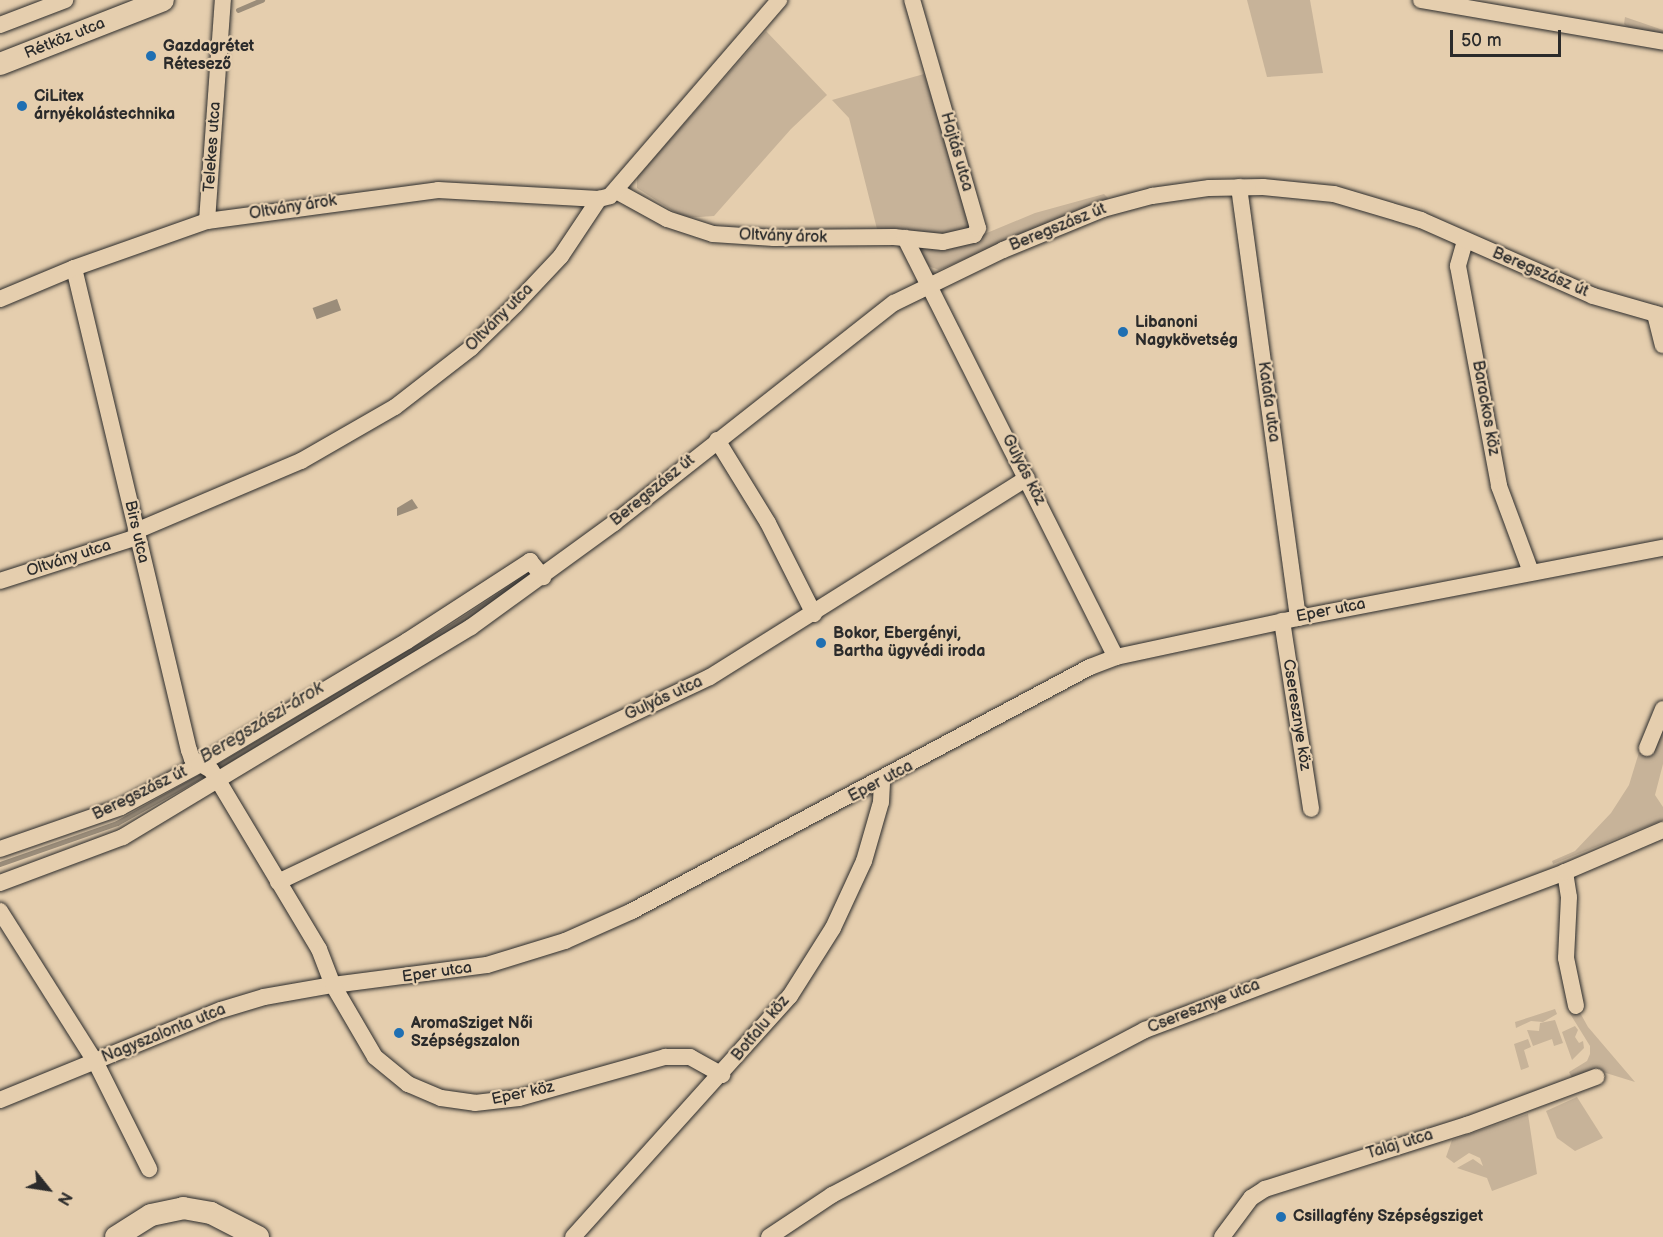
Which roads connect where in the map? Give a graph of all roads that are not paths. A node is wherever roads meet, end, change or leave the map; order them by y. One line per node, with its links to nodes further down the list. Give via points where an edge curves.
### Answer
1 (65, 0): 7 (street)
2 (163, 0): 9 (street, Rétköz utca)
3 (223, 0): 13 (street, Telekes utca)
4 (779, 0): 11 (street)
5 (912, 0): 14 (street, Hajtás utca, via 978,228 968,238 952,241)
6 (1421, 0): 8 (street)
7 (0, 26)
8 (1663, 42)
9 (0, 64)
10 (1239, 187): 15 (street, Beregszász út, via 1334,194 1375,203); 17 (street, Beregszász út, via 1152,196 1103,209); 29 (street, Katafa utca)
11 (618, 192): 12 (street); 14 (street, Oltvány árok, via 667,219 713,234)
12 (599, 199): 13 (street, Oltvány árok, via 438,190); 23 (street, Oltvány utca, via 561,256 515,305 471,348 395,407 301,461)
13 (207, 221): 16 (street, Oltvány árok)
14 (905, 238): 17 (street)
15 (1465, 240): 19 (street, Beregszász út, via 1593,296); 25 (street, Barackos köz, via 1458,266 1500,486)
16 (74, 268): 18 (street, Oltvány árok); 23 (street, Birs utca)
17 (928, 285): 21 (street, Beregszász út, via 864,324); 22 (street, Gulyás köz)
18 (0, 299)
19 (1660, 311): 20 (street)
20 (1663, 345)
21 (717, 440): 26 (street, Beregszász út); 28 (street, via 768,524)
22 (1028, 478): 28 (street, Gulyás utca); 30 (street, Gulyás köz)
23 (136, 534): 27 (street, Oltvány utca); 33 (street, Birs utca, via 189,750)
24 (1663, 548): 25 (street, Eper utca)
25 (1531, 572): 29 (street, Eper utca)
26 (543, 577): 33 (street, Beregszász út, via 530,561 407,641); 35 (street, Beregszász út, via 471,627)
27 (0, 581)
28 (814, 614): 40 (street, Gulyás utca, via 710,677)
29 (1290, 619): 30 (street, Eper utca); 36 (street, Cseresznye köz)
30 (1116, 657): 34 (street, Eper utca, via 1090,667)
31 (1663, 709): 32 (street)
32 (1647, 748)
33 (199, 765): 35 (street, Birs utca, via 211,770); 38 (street, Beregszász út, via 121,807)
34 (882, 781): 43 (street, Eper utca, via 632,911 565,941 477,967); 46 (street, Botfalu köz, via 881,802 864,861 833,928 790,996)
35 (219, 782): 40 (street); 41 (street, Beregszász út, via 123,837)
36 (1311, 809)
37 (1663, 830): 39 (street, Cseresznye utca)
38 (0, 849)
39 (1565, 872): 44 (street, via 1569,897 1566,958); 53 (street, Cseresznye utca, via 1145,1030 832,1196)
40 (278, 882): 43 (street, via 319,949)
41 (0, 883)
42 (0, 911): 45 (street)
43 (333, 985): 45 (street, Nagyszalonta utca, via 264,997 220,1010); 46 (street, Eper köz, via 375,1057 408,1084 441,1098 475,1103 519,1098 664,1057 690,1057)
44 (1576, 1006)
45 (94, 1061): 48 (street, Nagyszalonta utca); 49 (street)
46 (722, 1075): 52 (street, Botfalu köz)
47 (1596, 1077): 54 (street, Talaj utca, via 1467,1125 1265,1189 1251,1198)
48 (0, 1100)
49 (149, 1169)
50 (116, 1237): 51 (street, via 151,1215 183,1208 220,1216)
51 (258, 1237)
52 (573, 1237)
53 (769, 1237)
54 (1222, 1237)

